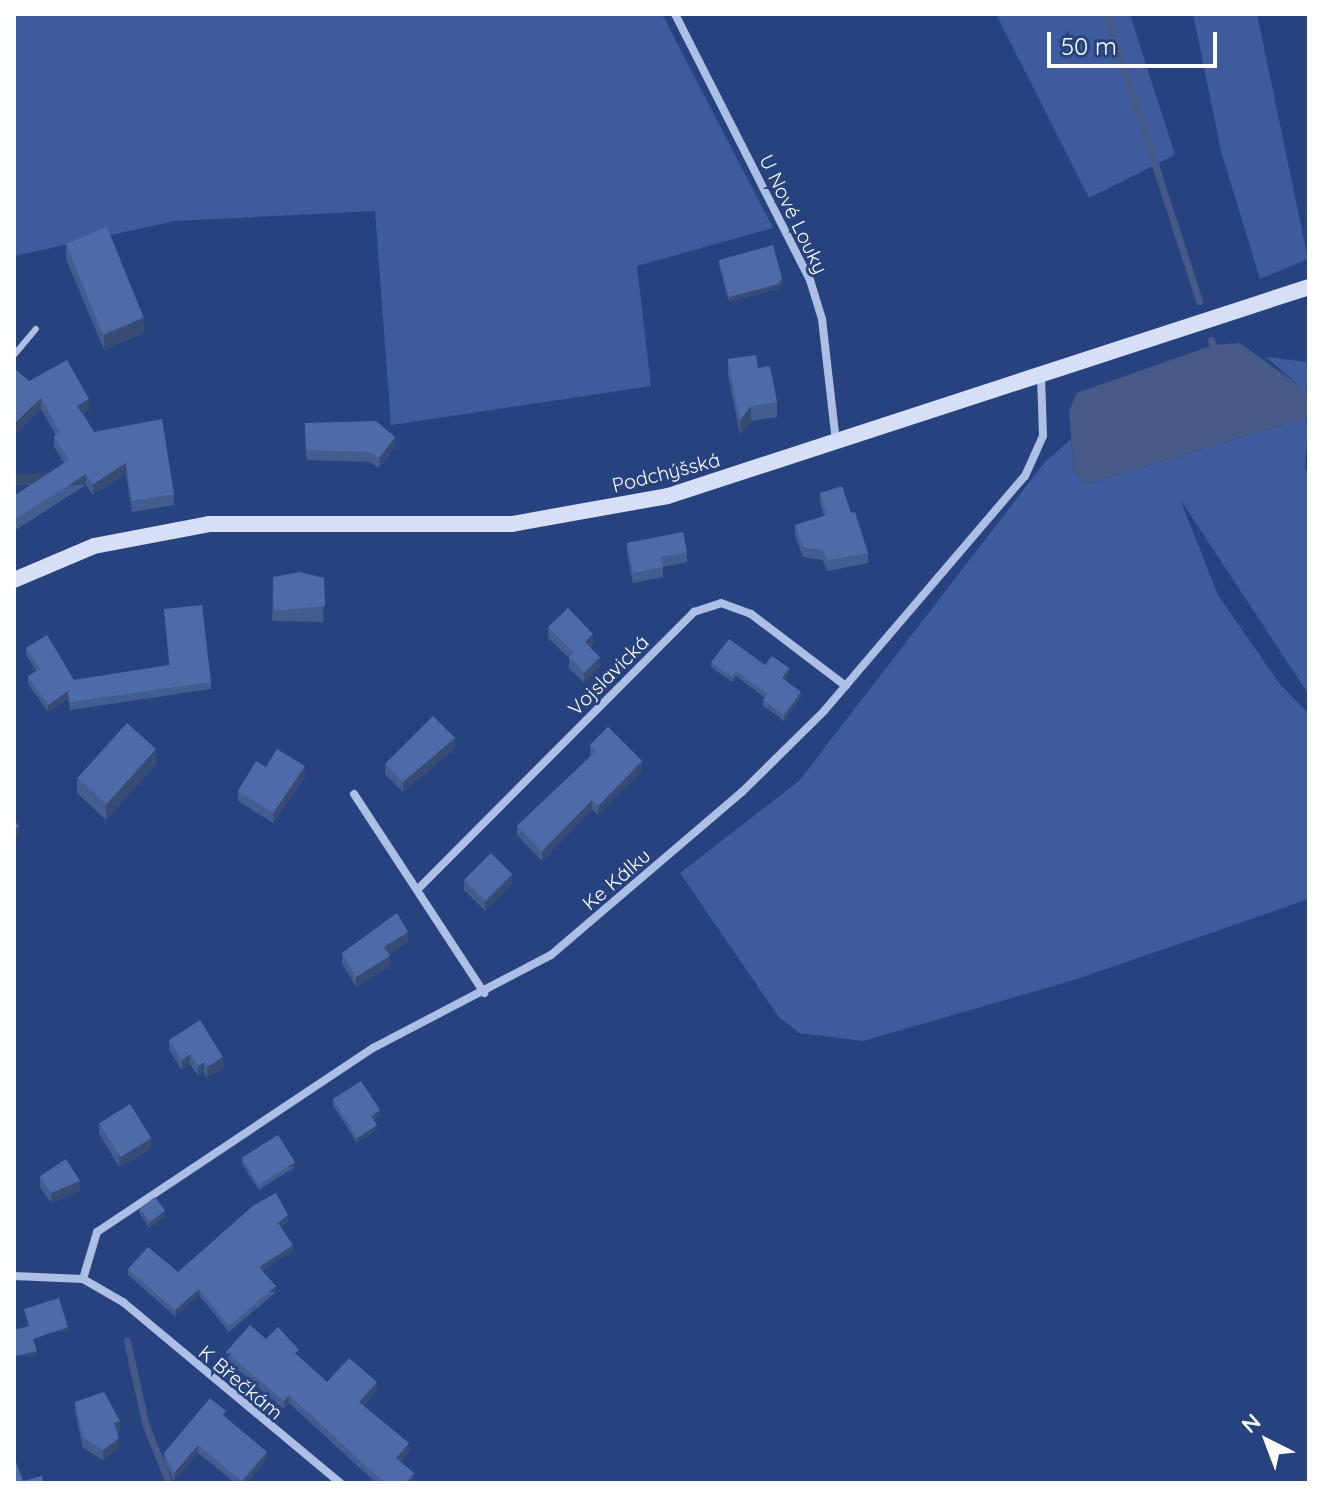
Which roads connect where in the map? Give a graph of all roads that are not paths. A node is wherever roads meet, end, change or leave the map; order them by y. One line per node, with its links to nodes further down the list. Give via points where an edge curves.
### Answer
1 (675, 14): 6 (street, U Nové Louky, via 810,280 822,319)
2 (1309, 287): 5 (street, Podchýšská)
3 (36, 329): 4 (lane)
4 (14, 355)
5 (1041, 376): 6 (street, Podchýšská); 8 (street, Ke Kálku, via 1043,436 1025,476)
6 (837, 443): 7 (street, Podchýšská, via 668,496 512,524 209,524 94,546)
7 (14, 580)
8 (846, 686): 10 (street, Vojslavická, via 751,614 721,603 694,612); 11 (street, Ke Kálku, via 742,792 551,955)
9 (354, 794): 10 (street)
10 (419, 888): 11 (street)
11 (484, 993): 13 (street, Ke Kálku, via 373,1048 97,1232)
12 (14, 1276): 13 (street)
13 (83, 1279): 14 (street, K Břečkám, via 123,1302)
14 (340, 1483)

